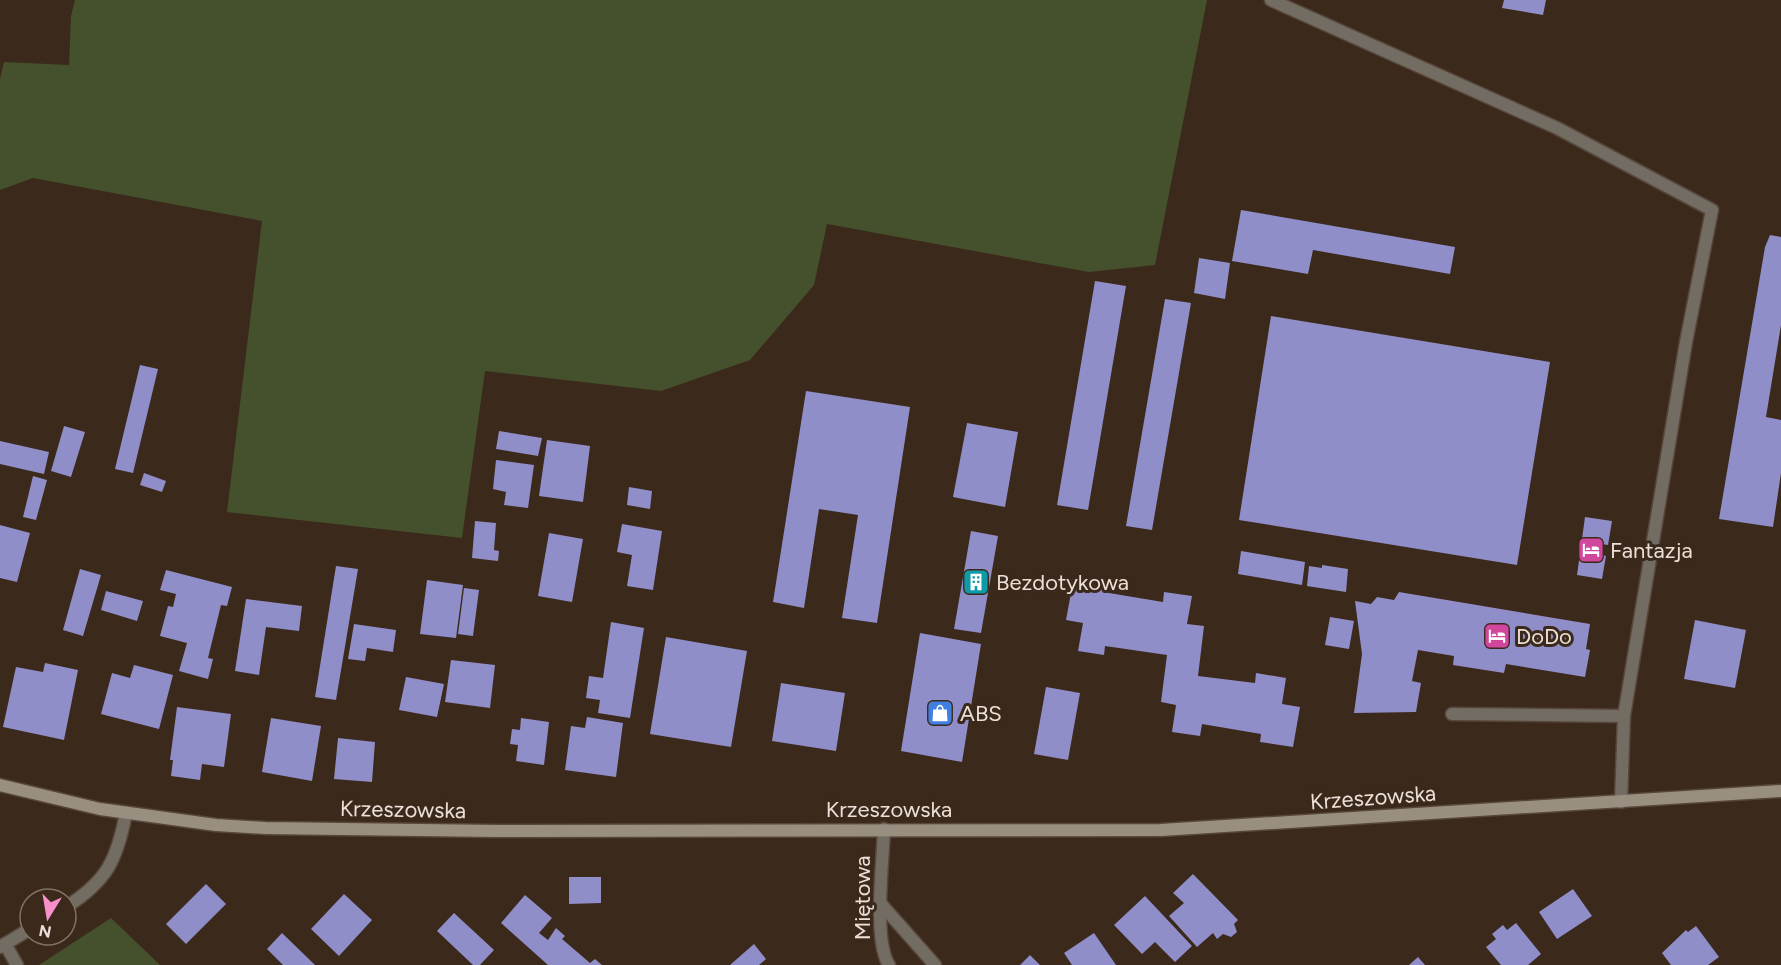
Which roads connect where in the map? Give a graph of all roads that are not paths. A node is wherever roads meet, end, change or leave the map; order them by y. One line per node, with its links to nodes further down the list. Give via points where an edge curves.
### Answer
1 (1271, 0): 3 (street, via 1557,128 1712,210)
2 (1452, 714): 3 (street)
3 (1624, 716): 6 (street)
4 (0, 785): 7 (main road, Krzeszowska)
5 (1781, 791): 6 (main road, Krzeszowska)
6 (1621, 802): 8 (main road, Krzeszowska, via 1161,830)
7 (126, 813): 8 (main road, Krzeszowska, via 265,828); 9 (street, via 112,862 88,893)
8 (884, 830): 10 (street, Miętowa)
9 (78, 899)
10 (881, 904): 14 (street, Miętowa, via 881,938); 15 (street)
11 (18, 936): 12 (street)
12 (2, 946): 13 (street)
13 (17, 965)
14 (889, 965)
15 (934, 965)

